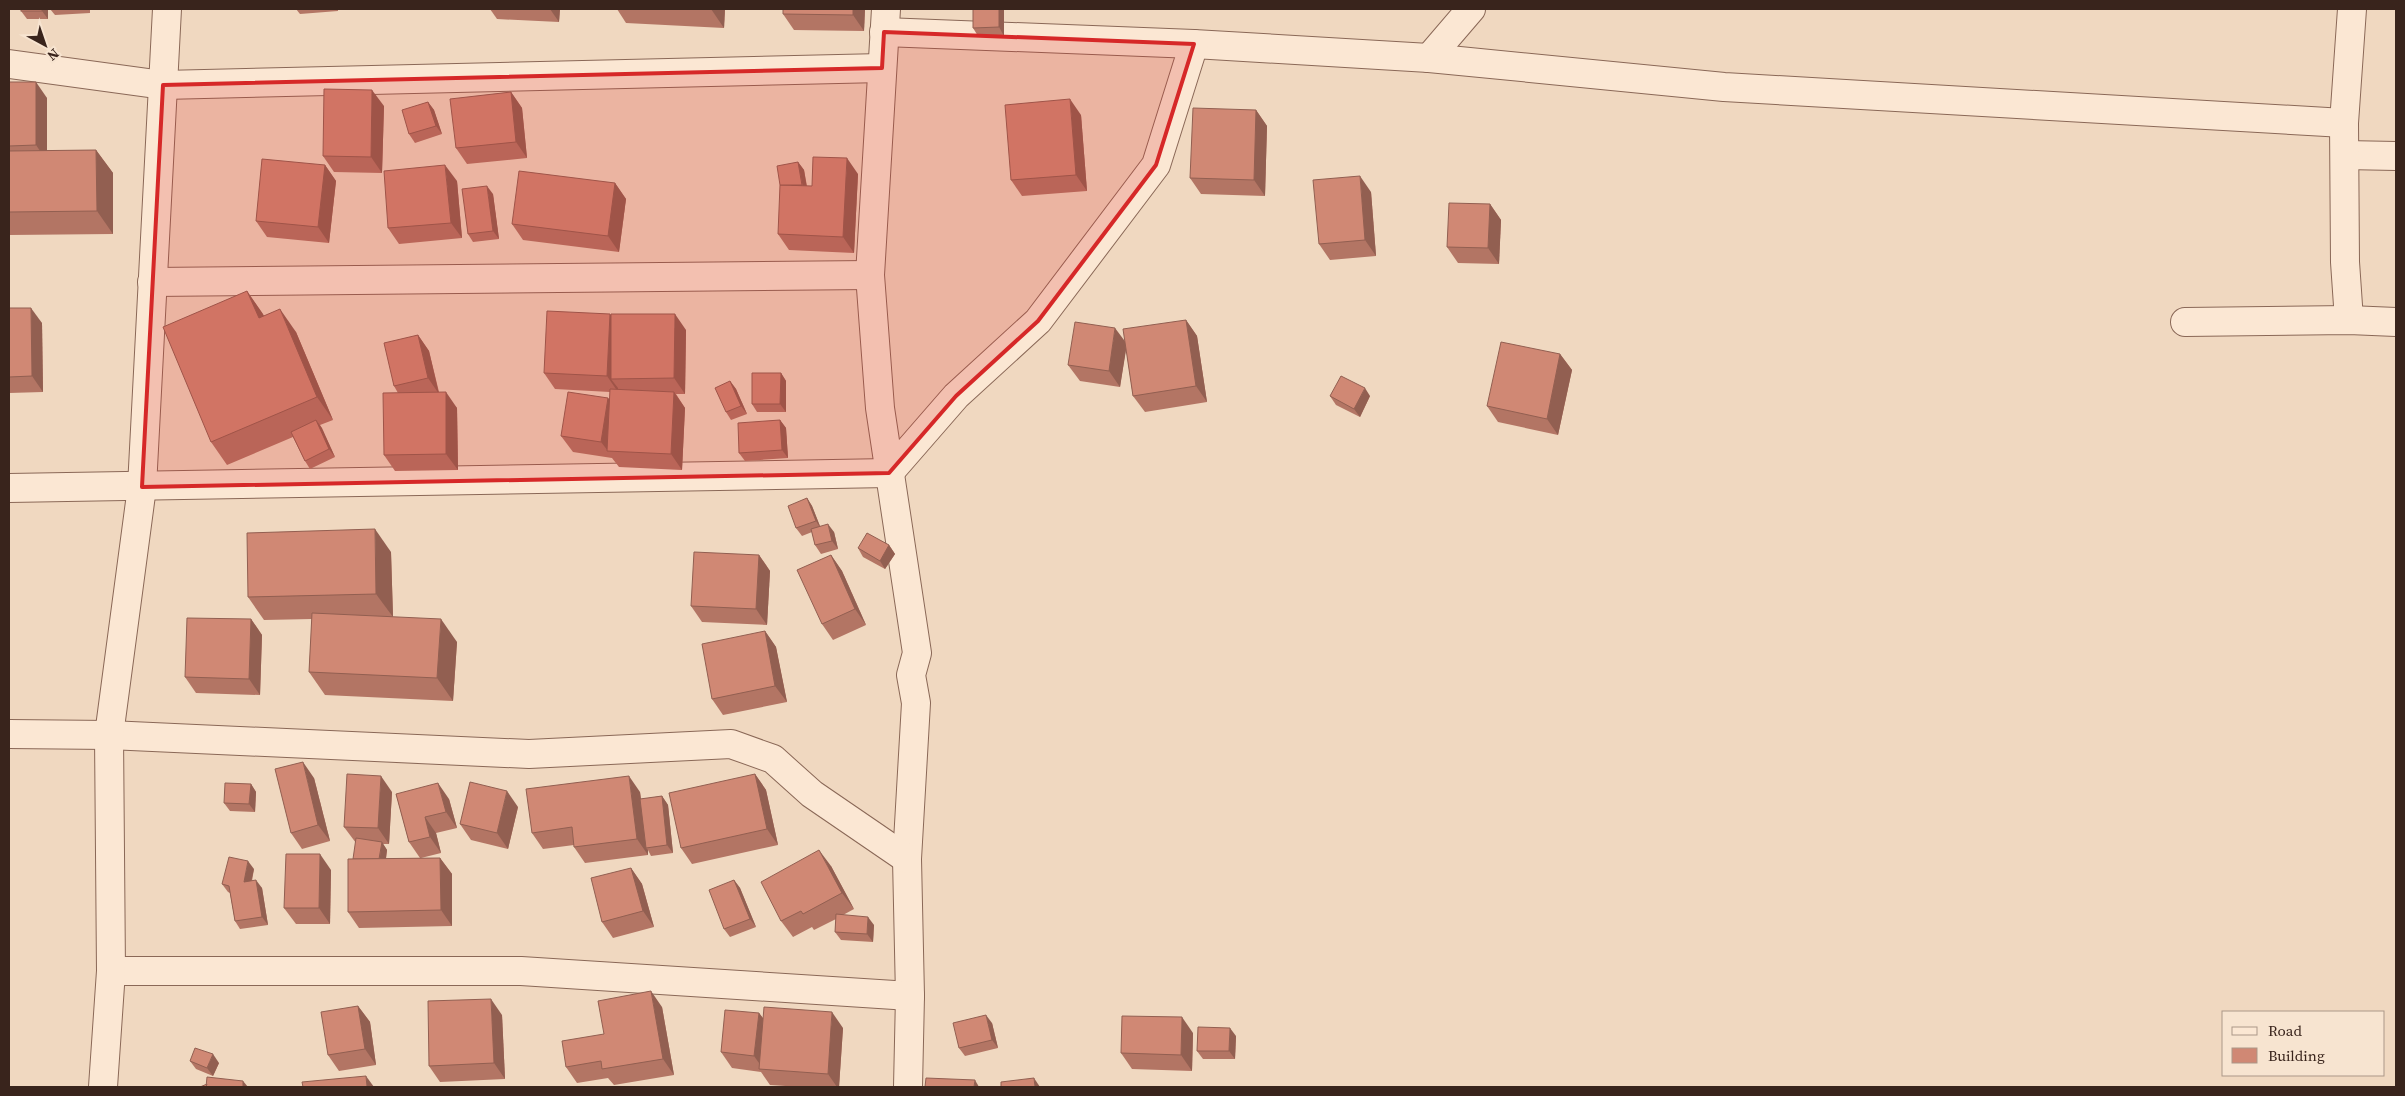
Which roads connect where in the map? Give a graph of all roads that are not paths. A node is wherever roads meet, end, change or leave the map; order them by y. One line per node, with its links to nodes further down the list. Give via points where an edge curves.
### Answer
1 (167, 9): 9 (street)
2 (1471, 9): 6 (street)
3 (2352, 9): 10 (street)
4 (885, 20): 5 (street); 8 (street)
5 (1194, 44): 6 (street); 18 (street, via 1156,165 1038,321 956,396)
6 (1429, 58): 10 (street, via 1724,87)
7 (9, 64): 9 (street)
8 (882, 68): 9 (street); 13 (street)
9 (164, 85): 14 (street)
10 (2344, 123): 11 (street)
11 (2345, 155): 12 (street); 15 (street, via 2345,262)
12 (2396, 156)
13 (870, 275): 14 (street); 18 (street, via 880,408)
14 (152, 282): 19 (street)
15 (2349, 320): 16 (street); 17 (street)
16 (2185, 322)
17 (2396, 322)
18 (889, 473): 19 (street); 23 (street, via 917,654 911,675 916,703)
19 (142, 487): 20 (street); 22 (street)
20 (9, 488)
21 (9, 734): 22 (street)
22 (109, 735): 23 (street, via 529,754 731,744 772,759 812,794); 24 (street)
23 (907, 859): 25 (street)
24 (111, 971): 25 (street, via 521,971); 26 (street)
25 (910, 996): 27 (street)
26 (103, 1087)
27 (908, 1087)

